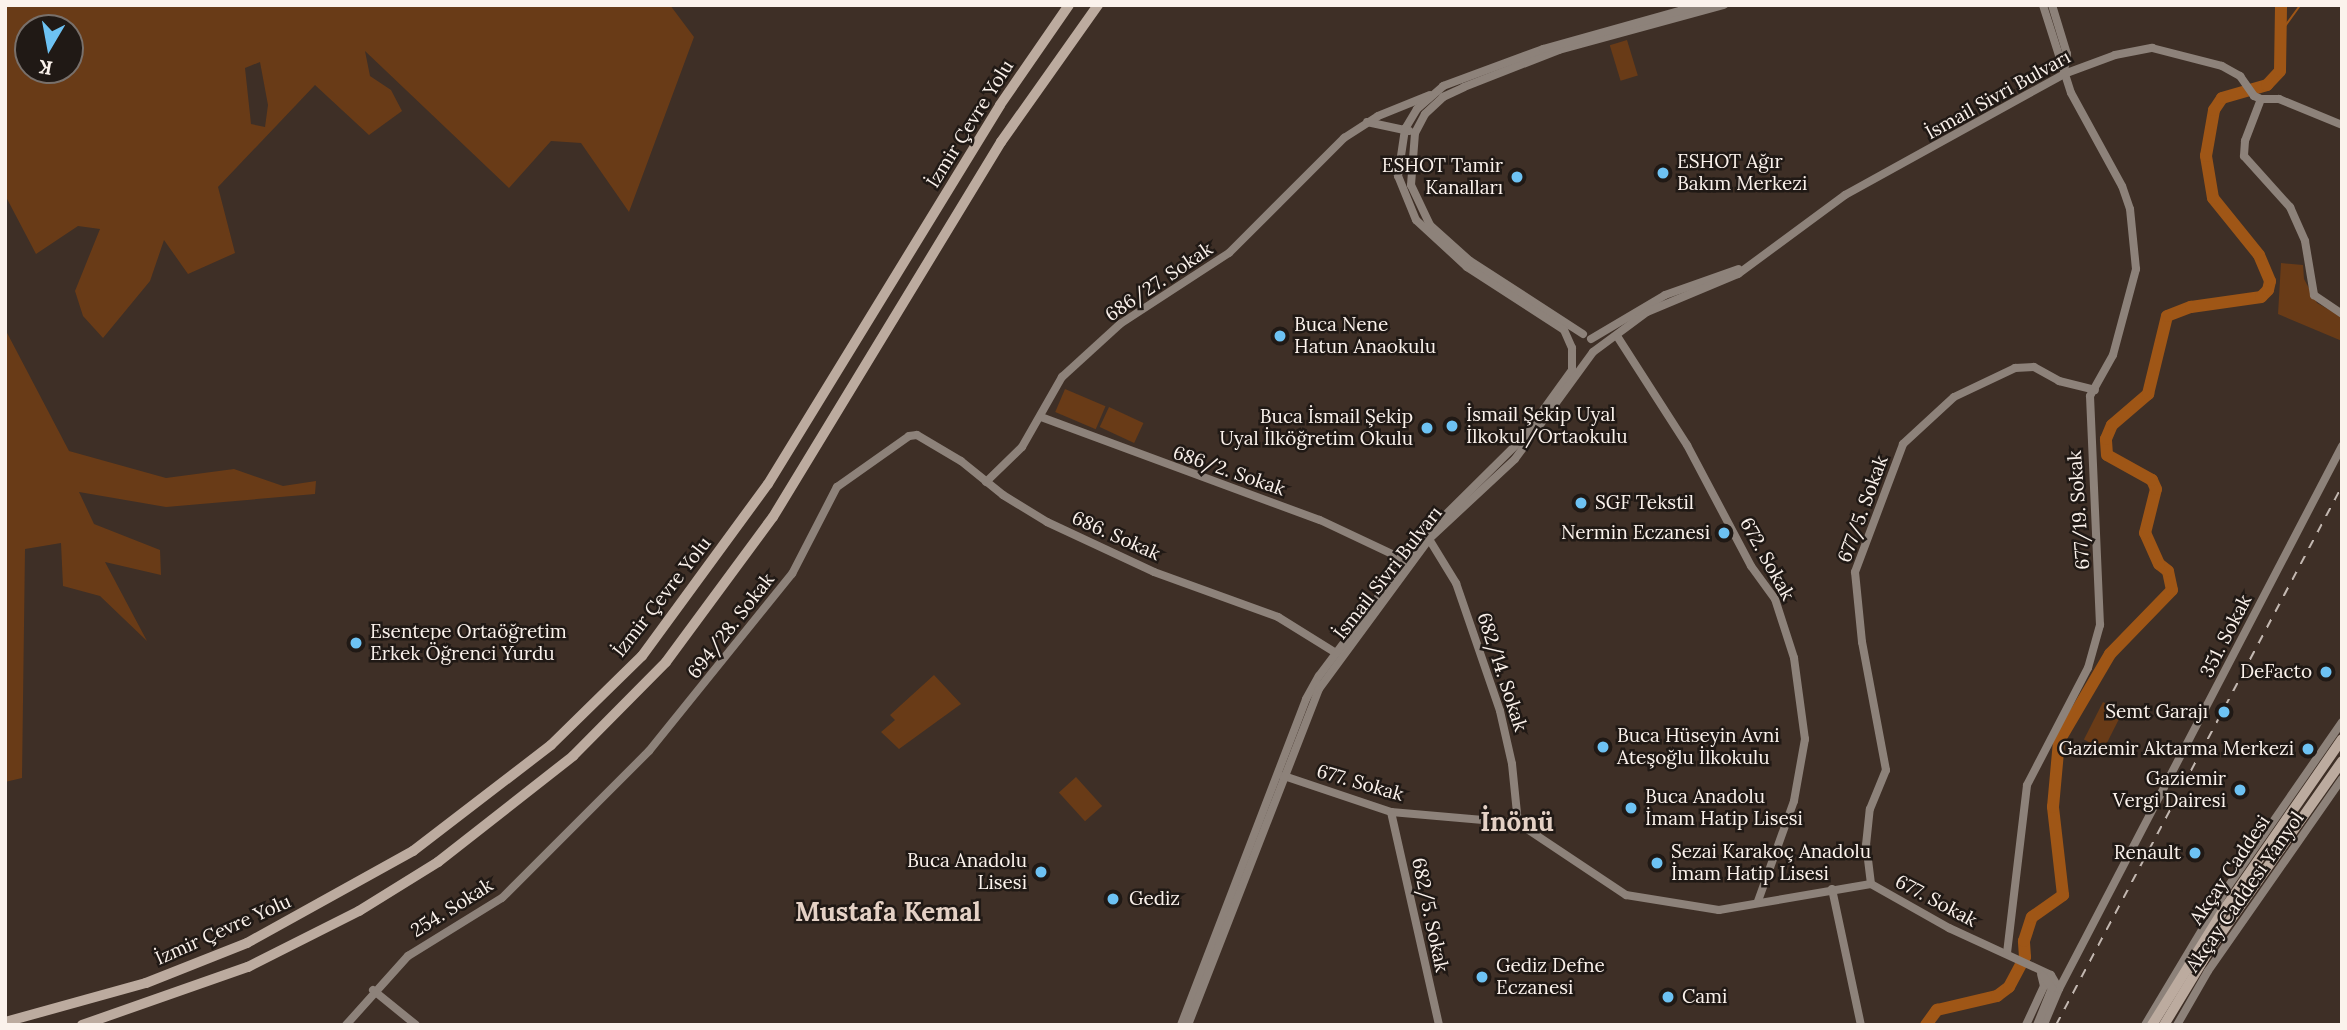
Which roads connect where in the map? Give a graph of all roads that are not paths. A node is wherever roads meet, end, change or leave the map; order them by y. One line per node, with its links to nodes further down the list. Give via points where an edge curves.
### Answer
1 (1069, 5): 50 (highway, İzmir Çevre Yolu, via 1000,105 761,495 642,656 551,745 413,851 247,943 146,983)
2 (1098, 5): 51 (highway, İzmir Çevre Yolu, via 1002,142 743,561 666,662 573,756 438,862 359,911 248,967)
3 (1701, 5): 8 (street, 686/27. Sokak, via 1542,49)
4 (1724, 5): 11 (street, via 1559,50 1464,87)
5 (2043, 5): 7 (street, 677/19. Sokak)
6 (2052, 5): 7 (street, 677/19. Sokak, via 2067,54)
7 (2064, 74): 9 (street, İsmail Sivri Bulvarı, via 2115,55 2152,48 2203,59 2239,76); 17 (street, İsmail Sivri Bulvarı, via 1845,195); 23 (street, 677/19. Sokak, via 2081,115 2122,186 2136,254 2133,290 2113,355)
8 (1430, 95): 10 (street, 686/27. Sokak); 11 (street)
9 (2257, 97): 13 (street, via 2279,99); 18 (street, via 2244,156 2290,207 2305,241 2308,282 2314,295)
10 (1401, 106): 11 (street); 12 (street, 686/27. Sokak); 14 (street)
11 (1421, 112): 15 (street); 16 (street)
12 (1367, 122): 14 (street); 24 (street, 686/27. Sokak, via 1344,138 1229,254 1121,324 1062,377)
13 (2342, 125)
14 (1396, 126): 15 (street)
15 (1405, 130): 16 (street); 21 (street, via 1398,176 1410,212 1424,231 1467,267 1547,315 1564,330)
16 (1415, 133): 20 (street, via 1411,185 1430,225 1470,261)
17 (1761, 260): 19 (street, İsmail Sivri Bulvarı, via 1647,312); 20 (street, İsmail Sivri Bulvarı, via 1665,295)
18 (2342, 314)
19 (1617, 336): 22 (street, İsmail Sivri Bulvarı); 44 (street, 672. Sokak, via 1687,445 1751,566 1775,599 1794,658 1805,739 1794,801)
20 (1587, 337): 21 (street, via 1574,339); 22 (street)
21 (1572, 348): 22 (street); 29 (street, İsmail Sivri Bulvarı, via 1572,370 1566,384 1523,438 1440,518)
22 (1590, 355): 28 (street, İsmail Sivri Bulvarı, via 1515,459)
23 (2095, 390): 42 (street, 677/5. Sokak, via 2059,381 2034,367 2015,368 1954,397 1903,444 1855,572 1862,642 1886,770 1870,809 1866,845); 45 (street, 677/19. Sokak, via 2088,412 2100,625 2088,668 2027,785)
24 (1041, 417): 27 (street, 686/27. Sokak, via 1022,447); 29 (street, 686/2. Sokak, via 1320,520)
25 (895, 444): 27 (street, 686. Sokak, via 917,435); 37 (street, 694/28. Sokak, via 837,487 792,574 760,617 649,751)
26 (2342, 446): 48 (street, 351. Sokak)
27 (986, 482): 30 (street, 686. Sokak, via 1018,506 1081,540 1278,617)
28 (1429, 539): 34 (street, İsmail Sivri Bulvarı, via 1319,689); 38 (street, 682/14. Sokak, via 1457,583 1500,711 1511,757)
29 (1405, 560): 30 (street, İsmail Sivri Bulvarı)
30 (1336, 653): 54 (street, İsmail Sivri Bulvarı, via 1306,699)
31 (2342, 722): 39 (street)
32 (2342, 738): 40 (highway, Akçay Caddesi)
33 (2342, 761): 41 (highway, Akçay Caddesi)
34 (1284, 776): 36 (street, 677. Sokak); 55 (street, İsmail Sivri Bulvarı)
35 (2342, 779): 41 (street, Akçay Caddesi Yanyol, via 2284,864)
36 (1391, 812): 38 (street, 677. Sokak); 56 (street, 682/5. Sokak)
37 (579, 822): 49 (street, 254. Sokak, via 502,898 426,941)
38 (1518, 823): 44 (street, 677. Sokak, via 1626,895 1718,910)
39 (2256, 844): 40 (street); 61 (street)
40 (2254, 864): 41 (street); 62 (highway, Akçay Caddesi)
41 (2269, 875): 63 (highway, Akçay Caddesi, via 2210,949); 64 (street, Akçay Caddesi Yanyol)
42 (1871, 884): 43 (street, 677. Sokak); 45 (street, 677. Sokak, via 1949,928)
43 (1832, 889): 44 (street, 677. Sokak); 57 (street)
44 (1758, 901)
45 (2011, 955): 46 (street, 677. Sokak)
46 (2026, 963): 47 (street); 48 (street, via 2050,975)
47 (2041, 974): 58 (street, via 2044,986); 59 (street, via 2052,988)
48 (2059, 989): 60 (street, 351. Sokak)
49 (373, 990): 52 (street, 254. Sokak); 53 (street)
50 (5, 1022)
51 (82, 1025)
52 (346, 1025)
53 (416, 1025)
54 (1181, 1025)
55 (1188, 1025)
56 (1438, 1025)
57 (1861, 1025)
58 (2026, 1025)
59 (2037, 1025)
60 (2043, 1025)
61 (2145, 1025)
62 (2152, 1025)
63 (2164, 1025)
64 (2177, 1025)

